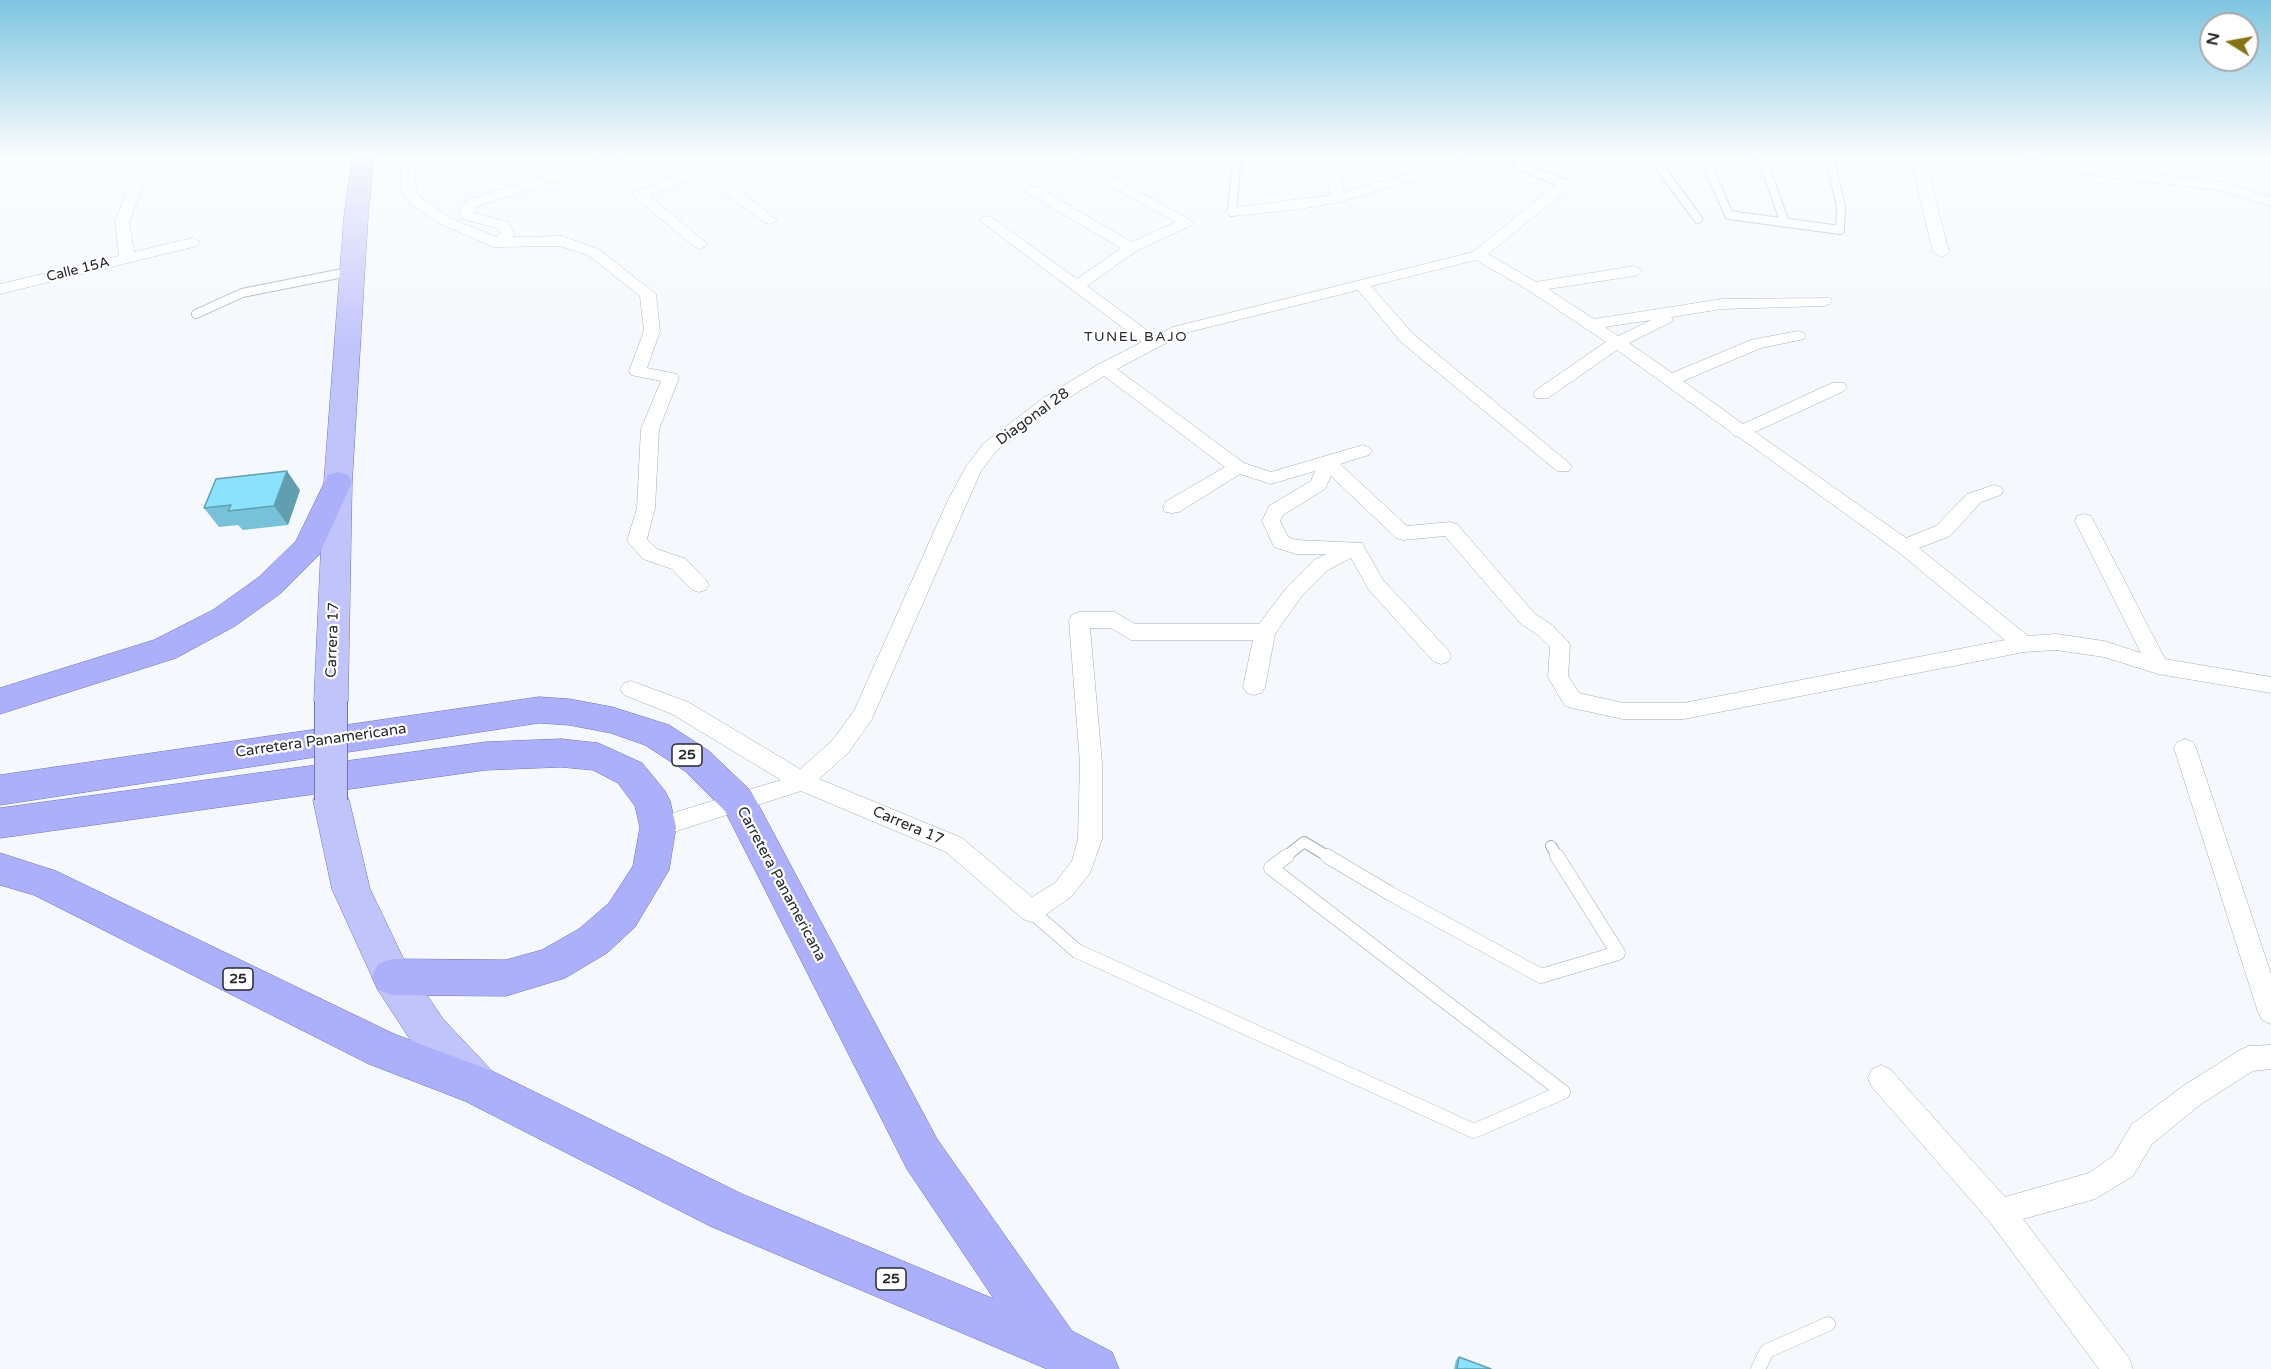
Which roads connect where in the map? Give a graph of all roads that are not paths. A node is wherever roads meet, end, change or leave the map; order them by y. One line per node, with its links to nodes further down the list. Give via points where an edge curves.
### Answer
1 (124, 219): 21 (street)
2 (357, 219): 22 (main road, Carrera 17)
3 (442, 219): 15 (street, via 494,242)
4 (479, 219): 15 (street, via 503,225 507,233)
5 (669, 219): 17 (street)
6 (1081, 219): 18 (street)
7 (1180, 219): 18 (street, via 1186,222)
8 (1522, 219): 20 (street, Diagonal 28)
9 (1753, 219): 14 (lane)
10 (1783, 219): 14 (lane)
11 (1840, 219): 14 (lane, via 1840,230)
12 (1933, 219): 19 (street)
13 (986, 220): 25 (street)
14 (1785, 224)
15 (504, 241): 50 (street, via 562,241 593,252 648,294 652,331 637,371 671,378 650,429 646,508 637,541 650,554 679,564)
16 (192, 243): 21 (street, Calle 15A)
17 (700, 244)
18 (1131, 248): 25 (street)
19 (1941, 252)
20 (1478, 255): 24 (street, Diagonal 28); 26 (street)
21 (127, 257): 27 (street, Calle 15A)
22 (353, 271): 30 (lane, via 242,293); 44 (main road, Carrera 17)
23 (1634, 271): 26 (street)
24 (1360, 283): 33 (street, Diagonal 28, via 1179,330); 43 (street, via 1407,338)
25 (1077, 286): 33 (street)
26 (1534, 287): 31 (street)
27 (0, 290)
28 (1824, 301): 29 (street)
29 (1684, 309): 31 (street); 34 (street)
30 (196, 314)
31 (1591, 324): 34 (street)
32 (1798, 336): 36 (street, via 1757,344)
33 (1152, 342): 35 (street, Diagonal 28)
34 (1616, 343): 36 (street); 38 (street)
35 (1105, 368): 42 (street); 60 (street, Diagonal 28, via 1051,401 990,447 973,469 863,715 840,747)
36 (1669, 381): 39 (street)
37 (1838, 387): 39 (street)
38 (1542, 394)
39 (1740, 432): 48 (street)
40 (1363, 451): 41 (street)
41 (1327, 462): 42 (street, via 1271,478); 49 (street, via 1319,485 1276,511 1271,521 1281,542 1296,547); 52 (street, via 1403,533 1450,529 1528,619 1560,645 1558,677 1572,700 1623,711 1684,711)
42 (1238, 467): 46 (street)
43 (1563, 467)
44 (338, 482): 58 (highway, via 308,547 270,585 224,618 165,649); 68 (main road, Carrera 17, bridge, via 331,800 351,889)
45 (1994, 491): 48 (street, via 1974,498 1943,531)
46 (1172, 507)
47 (2084, 521): 54 (street)
48 (1904, 546): 52 (street)
49 (1355, 548): 51 (street, via 1322,565 1294,592); 53 (street, via 1376,585)
50 (699, 585)
51 (1265, 632): 56 (street); 67 (street, via 1131,632 1115,620 1079,620 1091,763 1090,839 1082,866 1063,890)
52 (2024, 644): 54 (street, via 2056,642 2104,649)
53 (1441, 656)
54 (2158, 666): 55 (street)
55 (2271, 685)
56 (1254, 687)
57 (631, 689): 60 (street, Carrera 17, via 680,708)
58 (0, 701)
59 (2185, 748): 69 (street)
60 (801, 781): 62 (street, Diagonal 28); 67 (street, Carrera 17, via 954,845)
61 (0, 790): 62 (highway, Carretera Panamericana / 25, via 539,710 612,720 657,735 697,761)
62 (738, 801): 64 (street, Diagonal 28); 75 (highway, Carretera Panamericana / 25, via 922,1154)
63 (0, 823): 64 (highway, via 486,756 561,753 598,757 630,773 652,801)
64 (658, 827): 68 (highway, via 651,870 622,915 585,946 551,965 506,978)
65 (1551, 846): 67 (lane, via 1618,953 1541,976 1304,842 1271,868 1563,1092 1474,1131 1077,951)
66 (0, 869): 72 (highway, Carretera Panamericana / 25, via 43,882 383,1050)
67 (1032, 911)
68 (392, 977): 72 (main road, Carrera 17, via 429,1032)
69 (2271, 1011)
70 (2271, 1057): 73 (street, via 2248,1059 2192,1095 2142,1134 2123,1166 2095,1185)
71 (1881, 1078): 73 (street)
72 (477, 1085): 75 (highway, Carretera Panamericana / 25, via 726,1210)
73 (2000, 1212): 78 (street)
74 (1828, 1324): 77 (lane, via 1767,1351)
75 (1055, 1348): 76 (highway, Carretera Panamericana / 25)
76 (1095, 1369)
77 (1758, 1369)
78 (2118, 1369)

